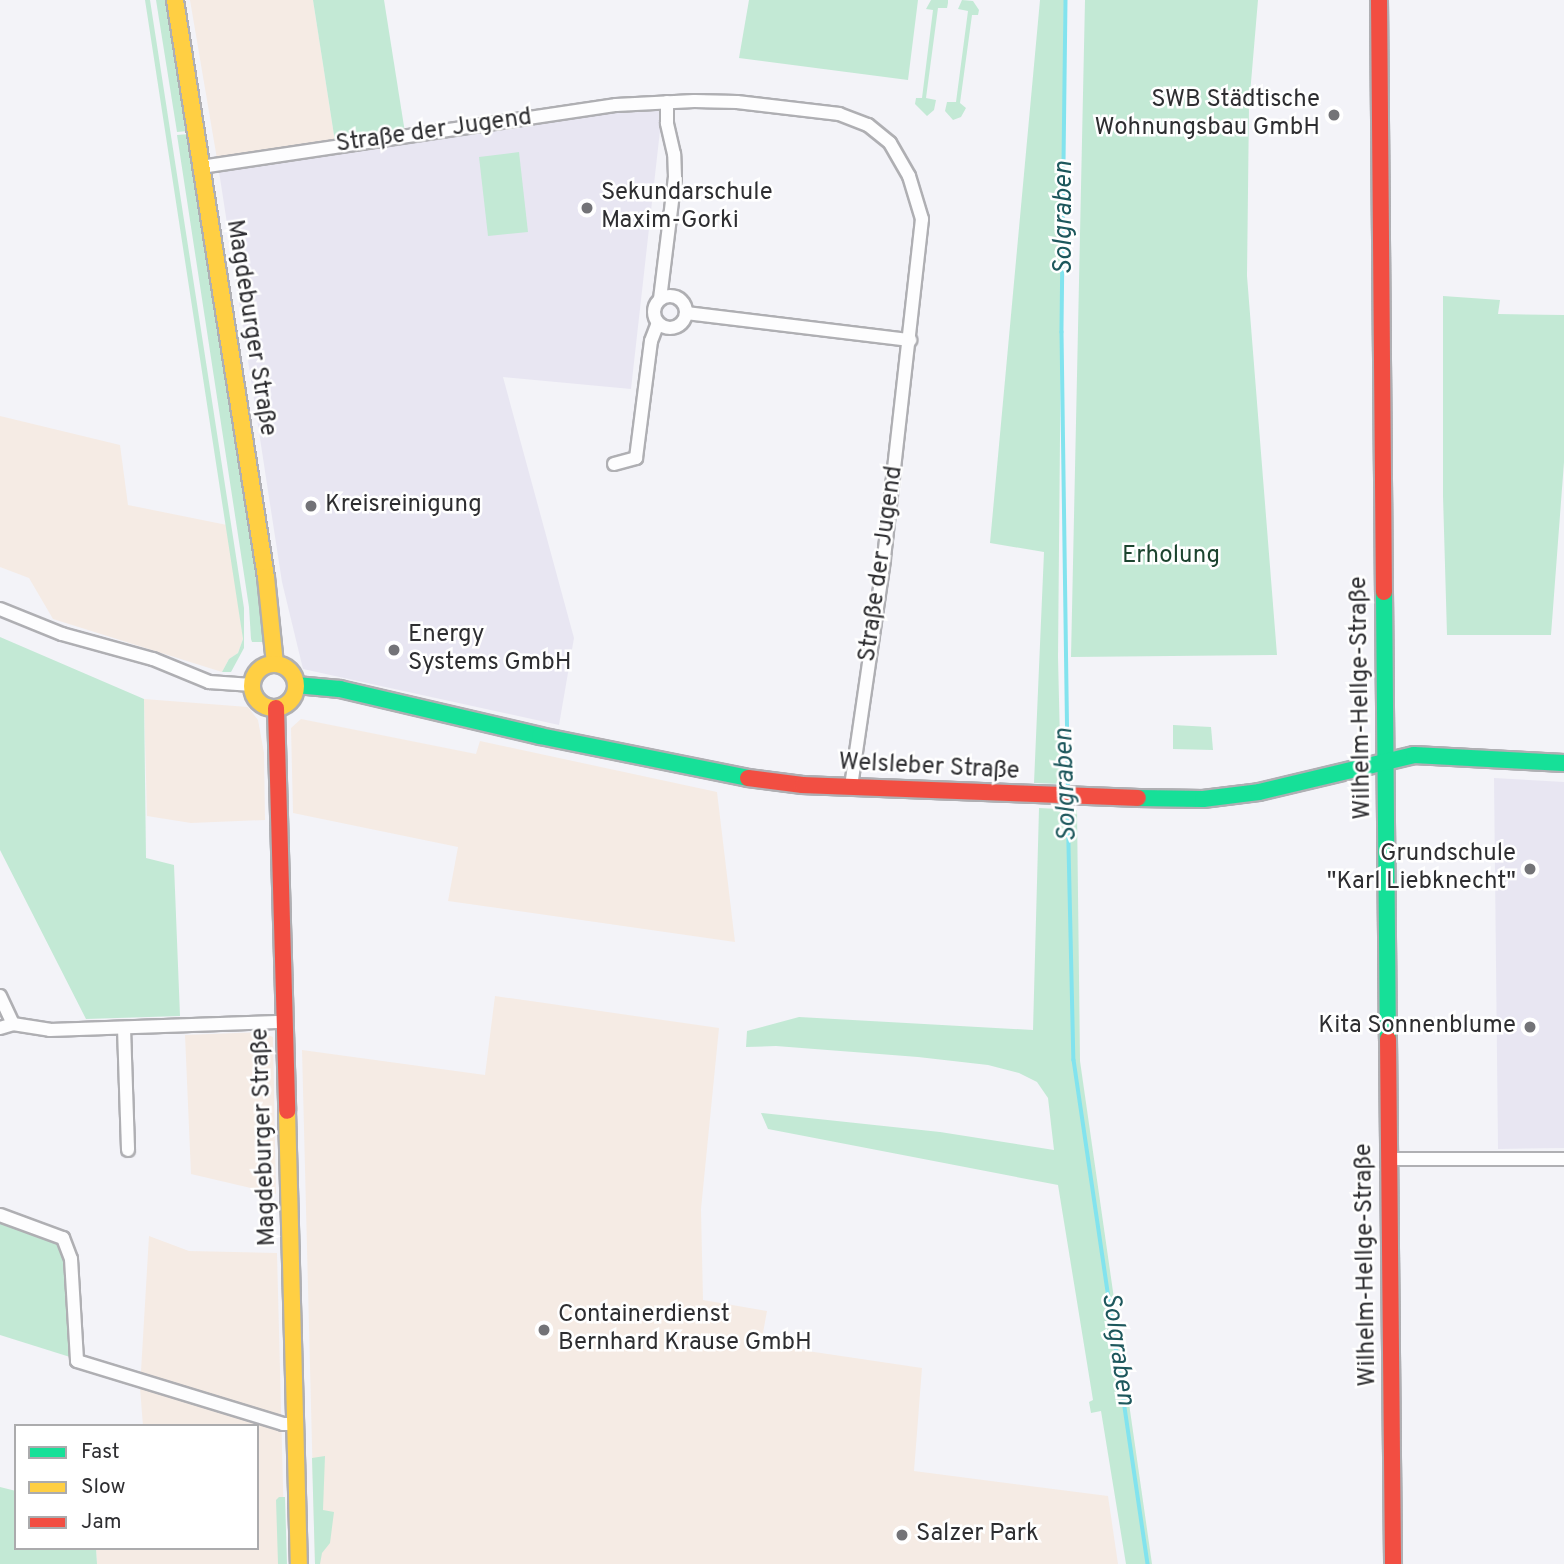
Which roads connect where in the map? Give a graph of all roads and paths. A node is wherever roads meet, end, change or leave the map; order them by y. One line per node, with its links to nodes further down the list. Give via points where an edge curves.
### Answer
1 (175, 0): 4 (main road, Magdeburger Straße)
2 (1379, 0): 15 (main road, Wilhelm-Hellge-Straße)
3 (667, 102): 4 (street, Straße der Jugend, via 616,105); 5 (street, via 675,177); 8 (street, Straße der Jugend, via 737,102 839,114 868,125 890,143 914,188 922,219)
4 (201, 167): 11 (main road, Magdeburger Straße, via 266,577)
5 (660, 299): 6 (street, via 678,298); 7 (street, via 653,313)
6 (686, 313): 7 (street, via 676,327); 8 (street)
7 (658, 323): 9 (street, via 651,341 636,458)
8 (910, 340): 17 (street, Straße der Jugend)
9 (614, 464)
10 (0, 609): 12 (street, via 209,682)
11 (275, 664): 12 (main road, via 258,671); 13 (main road, via 289,670)
12 (252, 685): 14 (main road, via 257,700)
13 (296, 685): 14 (main road, via 289,702); 17 (main road, Welsleber Straße, via 340,689 464,720 750,778)
14 (275, 708): 19 (main road, Magdeburger Straße)
15 (1385, 761): 16 (main road, Welsleber Straße, via 1437,755); 17 (main road, Welsleber Straße, via 1259,792 1217,797 1070,797); 24 (main road, Wilhelm-Hellge-Straße)
16 (1564, 763)
17 (850, 788)
18 (0, 996): 20 (street)
19 (284, 1023): 22 (street); 27 (main road, Magdeburger Straße)
20 (13, 1024): 21 (street); 22 (street, via 50,1030)
21 (0, 1028)
22 (124, 1028): 23 (street)
23 (128, 1150)
24 (1389, 1159): 25 (street); 29 (main road, Wilhelm-Hellge-Straße)
25 (1564, 1159)
26 (0, 1215): 27 (street, via 63,1237 71,1259 77,1361 283,1424)
27 (296, 1424): 28 (main road, Magdeburger Straße)
28 (299, 1564)
29 (1393, 1564)

